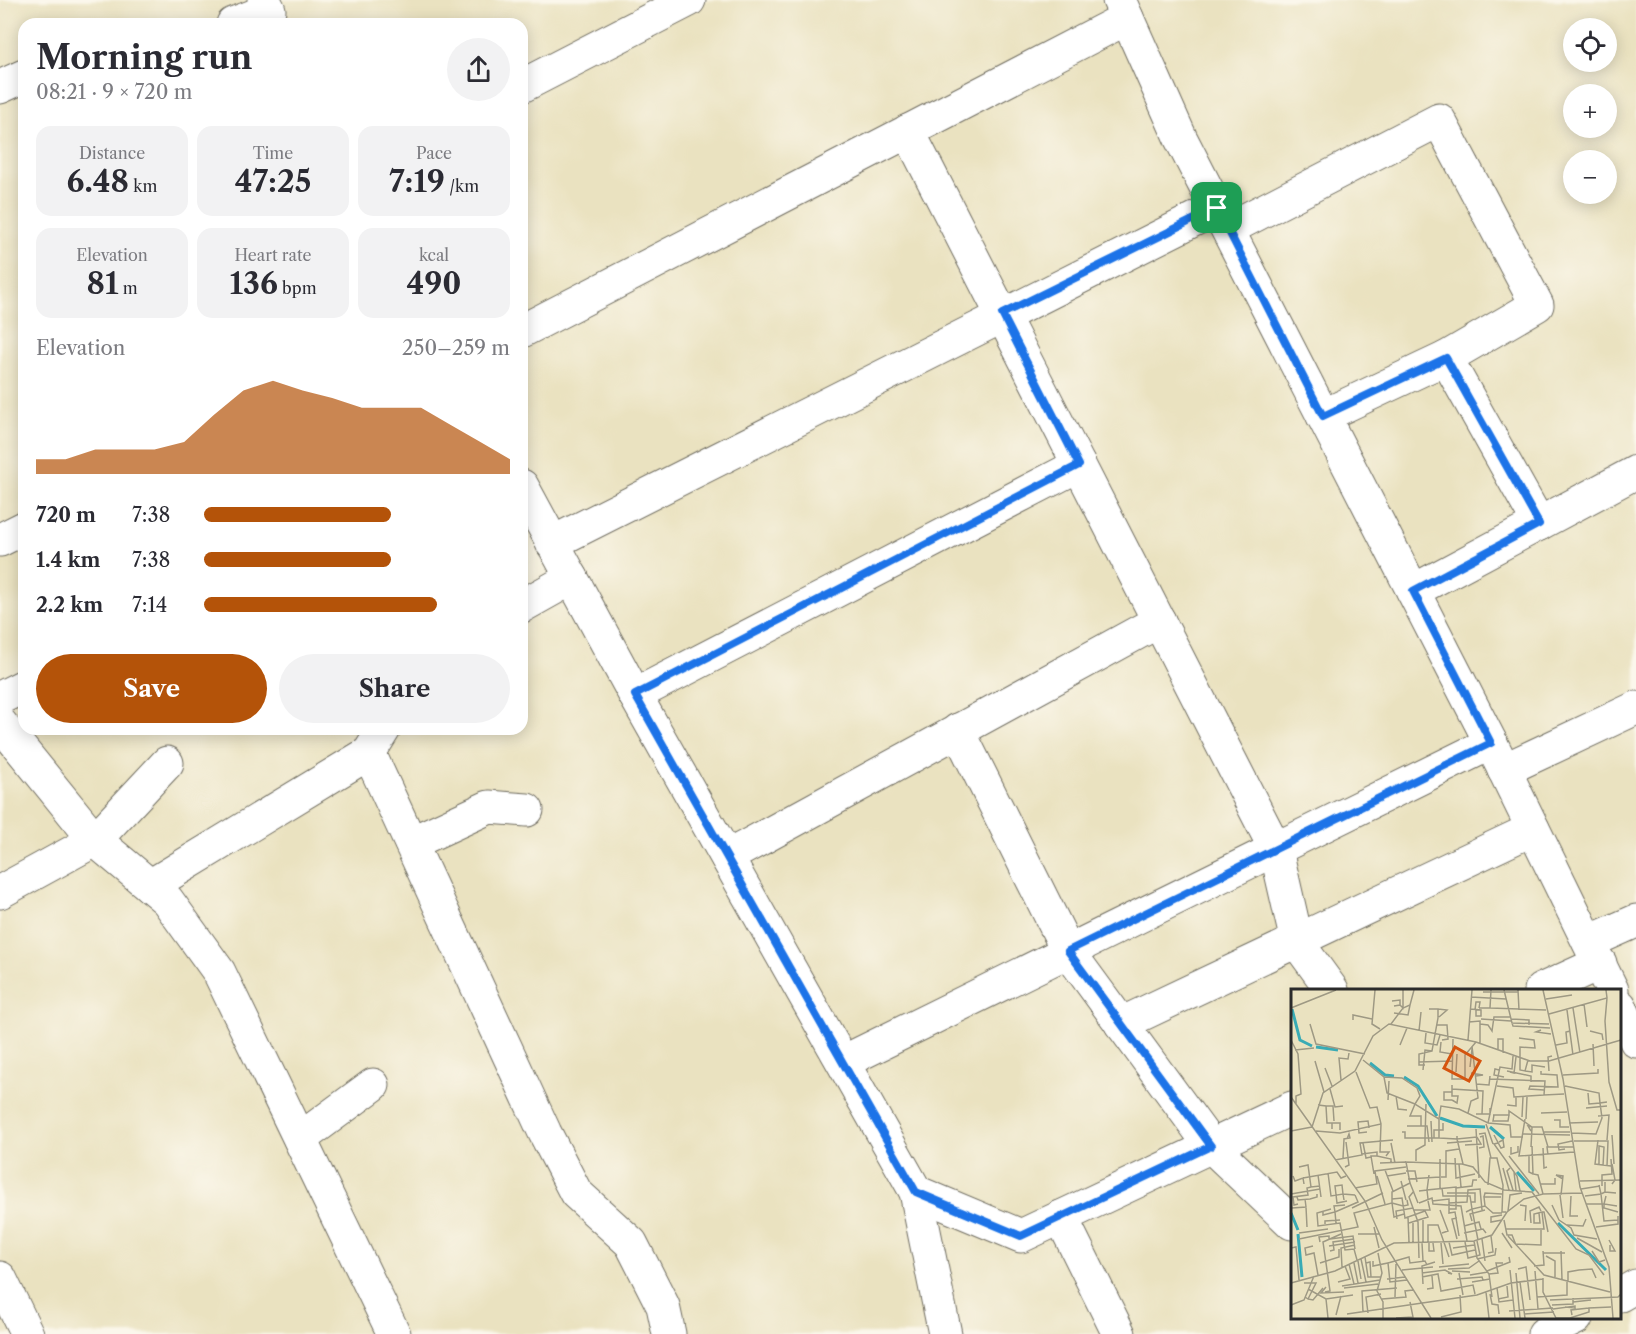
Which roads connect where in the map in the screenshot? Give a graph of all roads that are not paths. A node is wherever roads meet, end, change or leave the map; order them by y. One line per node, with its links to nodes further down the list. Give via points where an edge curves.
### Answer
1 (689, 0): 6 (street)
2 (274, 8): 4 (street)
3 (1123, 9): 8 (street); 9 (street)
4 (248, 18)
5 (18, 79): 7 (street)
6 (528, 83)
7 (0, 87)
8 (908, 131): 10 (street); 11 (street)
9 (1222, 219): 10 (street); 12 (street, via 1439,120 1537,305); 13 (street)
10 (1002, 314): 14 (street); 20 (street)
11 (528, 328)
12 (1446, 358): 13 (street); 17 (street)
13 (1323, 416): 22 (street)
14 (1079, 465): 24 (street); 26 (street)
15 (1636, 472): 17 (street)
16 (528, 497): 20 (street)
17 (1539, 524): 22 (street)
18 (18, 531): 19 (street)
19 (0, 540)
20 (552, 543): 21 (street)
21 (572, 578): 23 (street); 26 (street)
22 (1413, 591): 32 (street)
23 (528, 603)
24 (1159, 621): 30 (street); 38 (street)
25 (18, 689): 27 (street)
26 (635, 695): 39 (street)
27 (0, 698)
28 (1636, 708): 32 (street)
29 (0, 723): 36 (street)
30 (958, 730): 39 (street); 44 (street)
31 (377, 741): 37 (street); 40 (street)
32 (1497, 756): 35 (street); 38 (street)
33 (167, 764): 36 (street)
34 (527, 810): 37 (street, via 489,807)
35 (1533, 829): 43 (street); 45 (street)
36 (95, 840): 40 (street); 41 (street)
37 (411, 843): 65 (street, via 544,1133 576,1193 632,1243 663,1306)
38 (1276, 850): 43 (street); 44 (street)
39 (727, 857): 51 (street)
40 (150, 886): 54 (street, via 167,900 219,972)
41 (0, 892)
42 (1636, 921): 45 (street)
43 (1297, 942): 46 (street); 49 (street)
44 (1068, 951): 49 (street); 51 (street)
45 (1600, 965): 47 (street)
46 (1331, 989)
47 (1543, 989)
48 (1621, 1008): 50 (street)
49 (1121, 1024): 55 (street)
50 (1636, 1041)
51 (843, 1062): 56 (street)
52 (373, 1085): 54 (street)
53 (1291, 1109): 55 (street)
54 (300, 1139): 64 (street)
55 (1211, 1146): 57 (street); 58 (street)
56 (916, 1192): 57 (street, via 1021,1236); 66 (street)
57 (1061, 1217): 67 (street)
58 (1291, 1221)
59 (0, 1278): 63 (street)
60 (1636, 1286): 61 (street)
61 (1621, 1294)
62 (1572, 1319): 68 (street)
63 (27, 1334)
64 (394, 1334)
65 (669, 1334)
66 (945, 1334)
67 (1119, 1334)
68 (1544, 1334)

